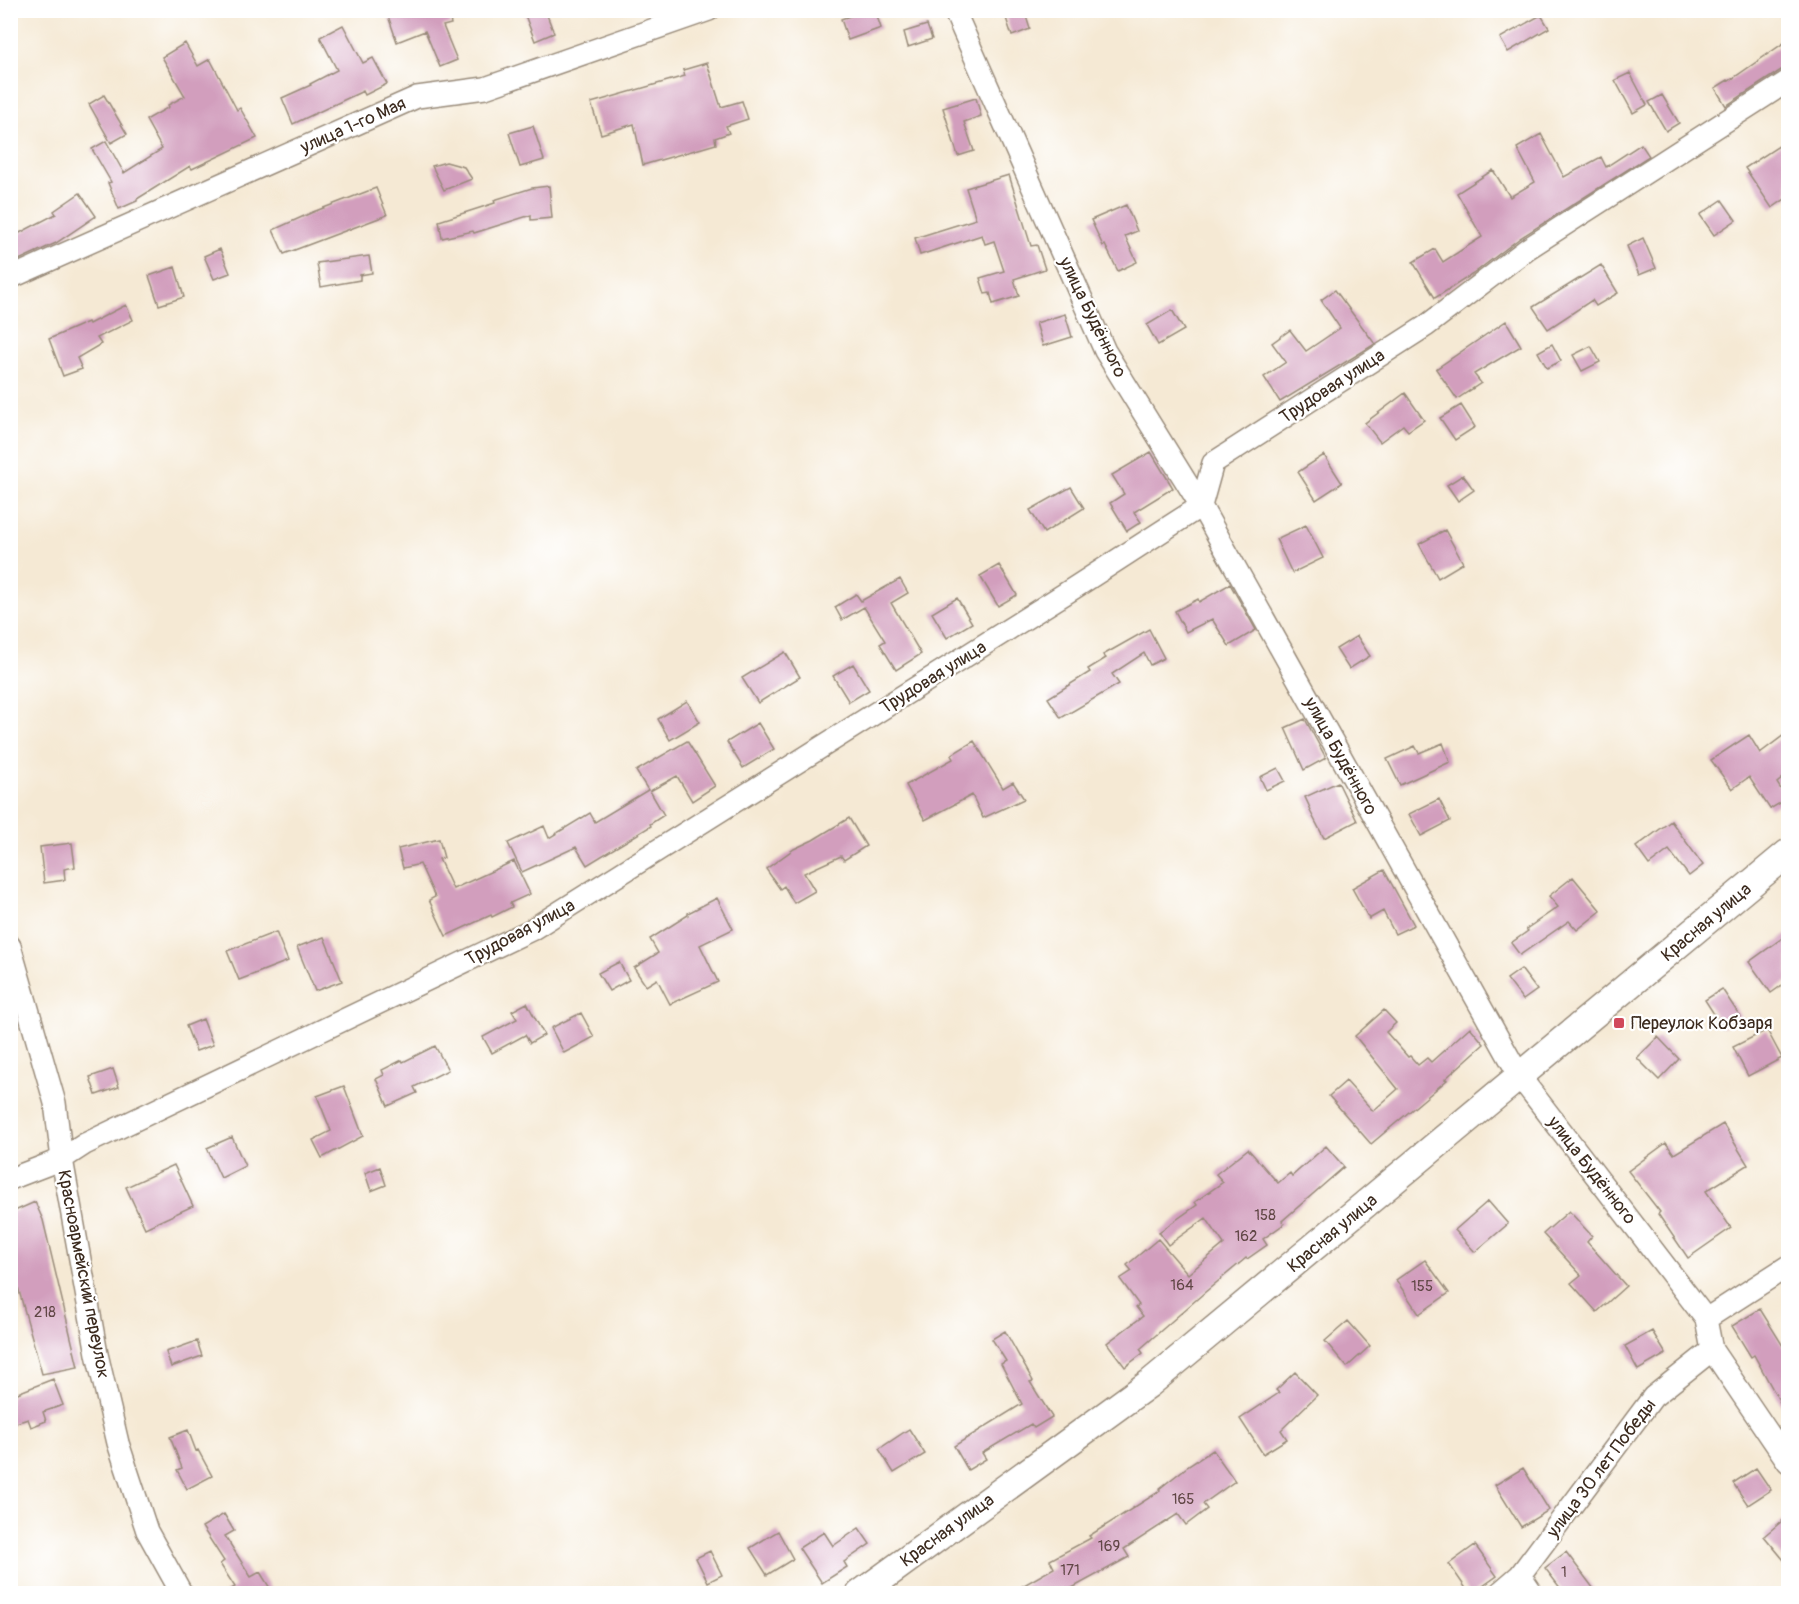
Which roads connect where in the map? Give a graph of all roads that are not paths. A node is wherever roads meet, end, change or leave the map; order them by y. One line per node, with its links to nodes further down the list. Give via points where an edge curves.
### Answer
1 (709, 10): 4 (street, улица 1-го Мая, via 484,88 417,96)
2 (954, 10): 5 (street, улица Будённого, via 1105,351)
3 (1788, 81): 5 (street, Трудовая улица, via 1527,249 1426,326 1213,463)
4 (10, 278)
5 (1201, 506): 8 (street, улица Будённого); 9 (street, Трудовая улица, via 531,930)
6 (1788, 853): 8 (main road, Красная улица)
7 (10, 946): 9 (street, Красноармейский переулок, via 55,1103)
8 (1520, 1077): 12 (street, улица Будённого); 17 (main road, Красная улица, via 1150,1383)
9 (62, 1159): 10 (street, Трудовая улица); 16 (street, Красноармейский переулок, via 118,1443 147,1531)
10 (10, 1179)
11 (1788, 1266): 12 (street)
12 (1706, 1319): 13 (street, улица Будённого)
13 (1712, 1350): 14 (street, улица Будённого); 15 (street, улица 30 лет Победы, via 1653,1397)
14 (1788, 1462)
15 (1520, 1575): 18 (street, улица 30 лет Победы); 19 (street)
16 (182, 1593)
17 (860, 1593)
18 (1498, 1593)
19 (1533, 1593)

